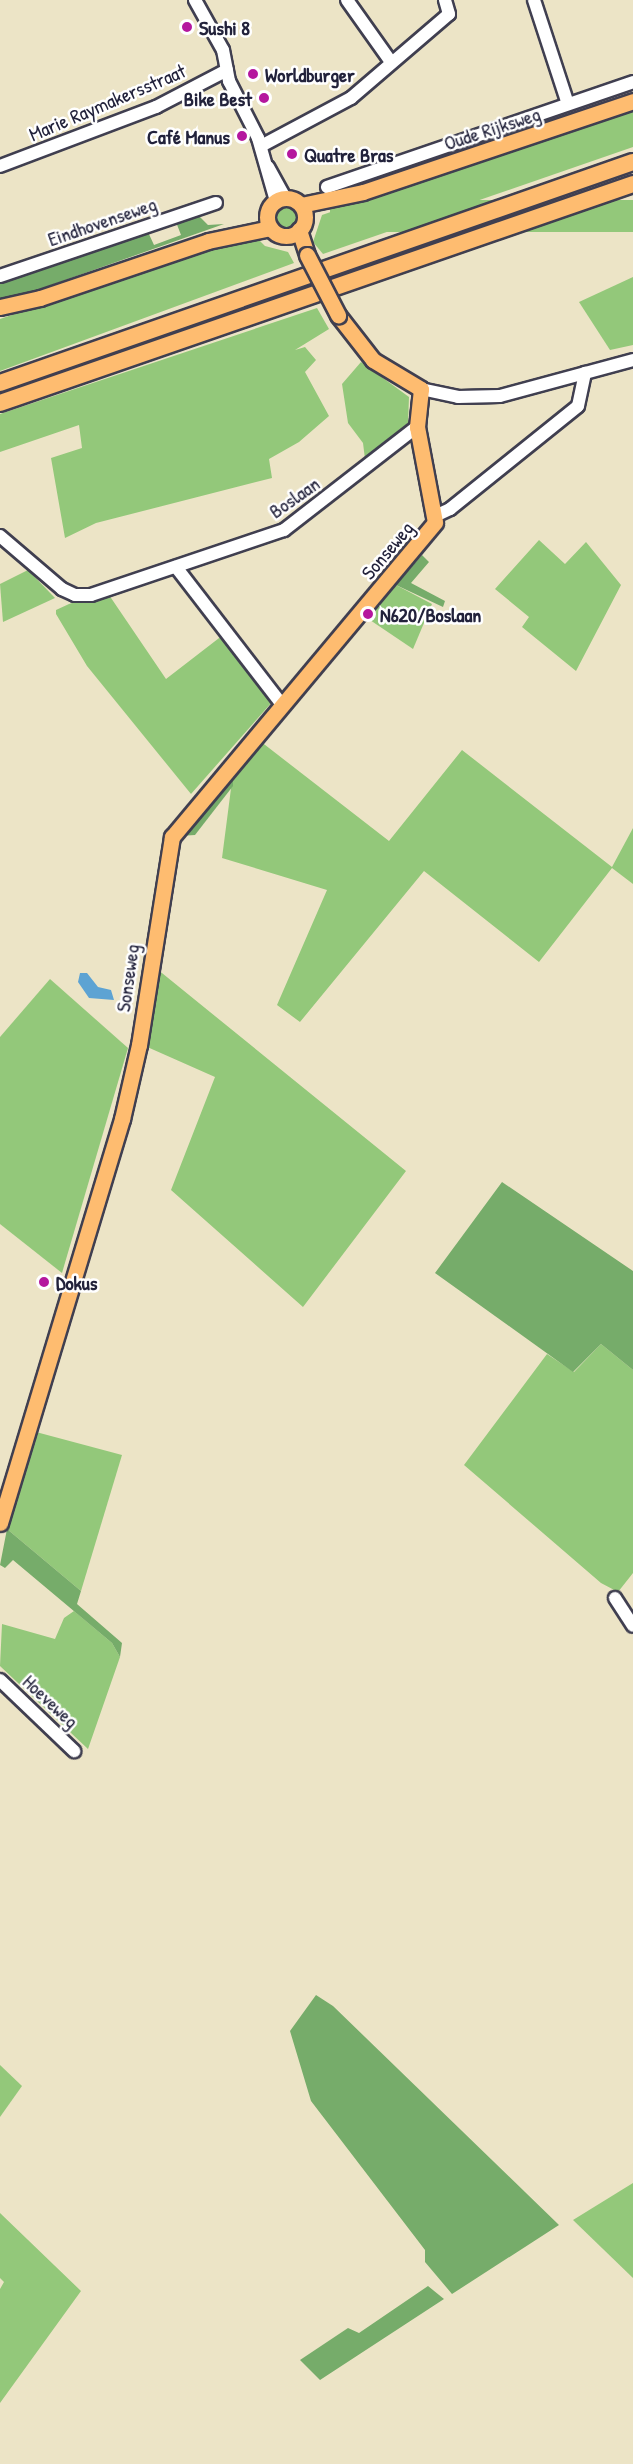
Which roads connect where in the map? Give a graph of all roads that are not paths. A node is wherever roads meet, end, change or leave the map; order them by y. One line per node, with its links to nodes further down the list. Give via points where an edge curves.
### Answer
1 (195, 0): 6 (street, via 223,50)
2 (347, 0): 5 (street)
3 (445, 0): 5 (street, via 449,14)
4 (534, 0): 9 (street)
5 (391, 62): 10 (street, via 340,106)
6 (227, 70): 10 (street); 12 (street, Marie Raymakersstraat, via 156,107)
7 (633, 82): 9 (street)
8 (633, 101): 15 (main road, Oude Rijksweg)
9 (567, 104): 13 (street)
10 (261, 146): 17 (street)
11 (633, 162): 27 (highway)
12 (0, 166)
13 (375, 171): 15 (street); 16 (street)
14 (633, 184): 29 (highway)
15 (381, 186): 20 (main road, Oude Rijksweg)
16 (327, 187)
17 (280, 199): 19 (main road); 20 (main road)
18 (216, 203): 21 (street, Eindhovenseweg)
19 (268, 221): 20 (main road); 22 (main road)
20 (299, 222): 28 (main road, bridge, via 304,250 338,315 373,360)
21 (0, 276)
22 (40, 298): 23 (main road); 24 (main road, via 27,308)
23 (0, 307)
24 (0, 318)
25 (633, 360): 26 (street)
26 (585, 373): 28 (street, via 480,398); 31 (street, Sonseweg, via 578,406 450,509)
27 (0, 383)
28 (421, 388): 30 (main road, Sonseweg)
29 (0, 403)
30 (417, 427): 31 (main road, Sonseweg); 33 (street, Boslaan, via 284,530)
31 (435, 516): 34 (main road, Sonseweg, via 432,528)
32 (0, 536): 33 (street, Boslaan, via 62,589 75,595 91,595)
33 (176, 567): 34 (street)
34 (283, 706): 35 (main road, Sonseweg, via 179,825 167,851 139,1045 122,1119)
35 (0, 1523)
36 (615, 1598): 37 (street)
37 (633, 1626)
38 (0, 1680): 39 (street, Hoeveweg)
39 (75, 1750)

